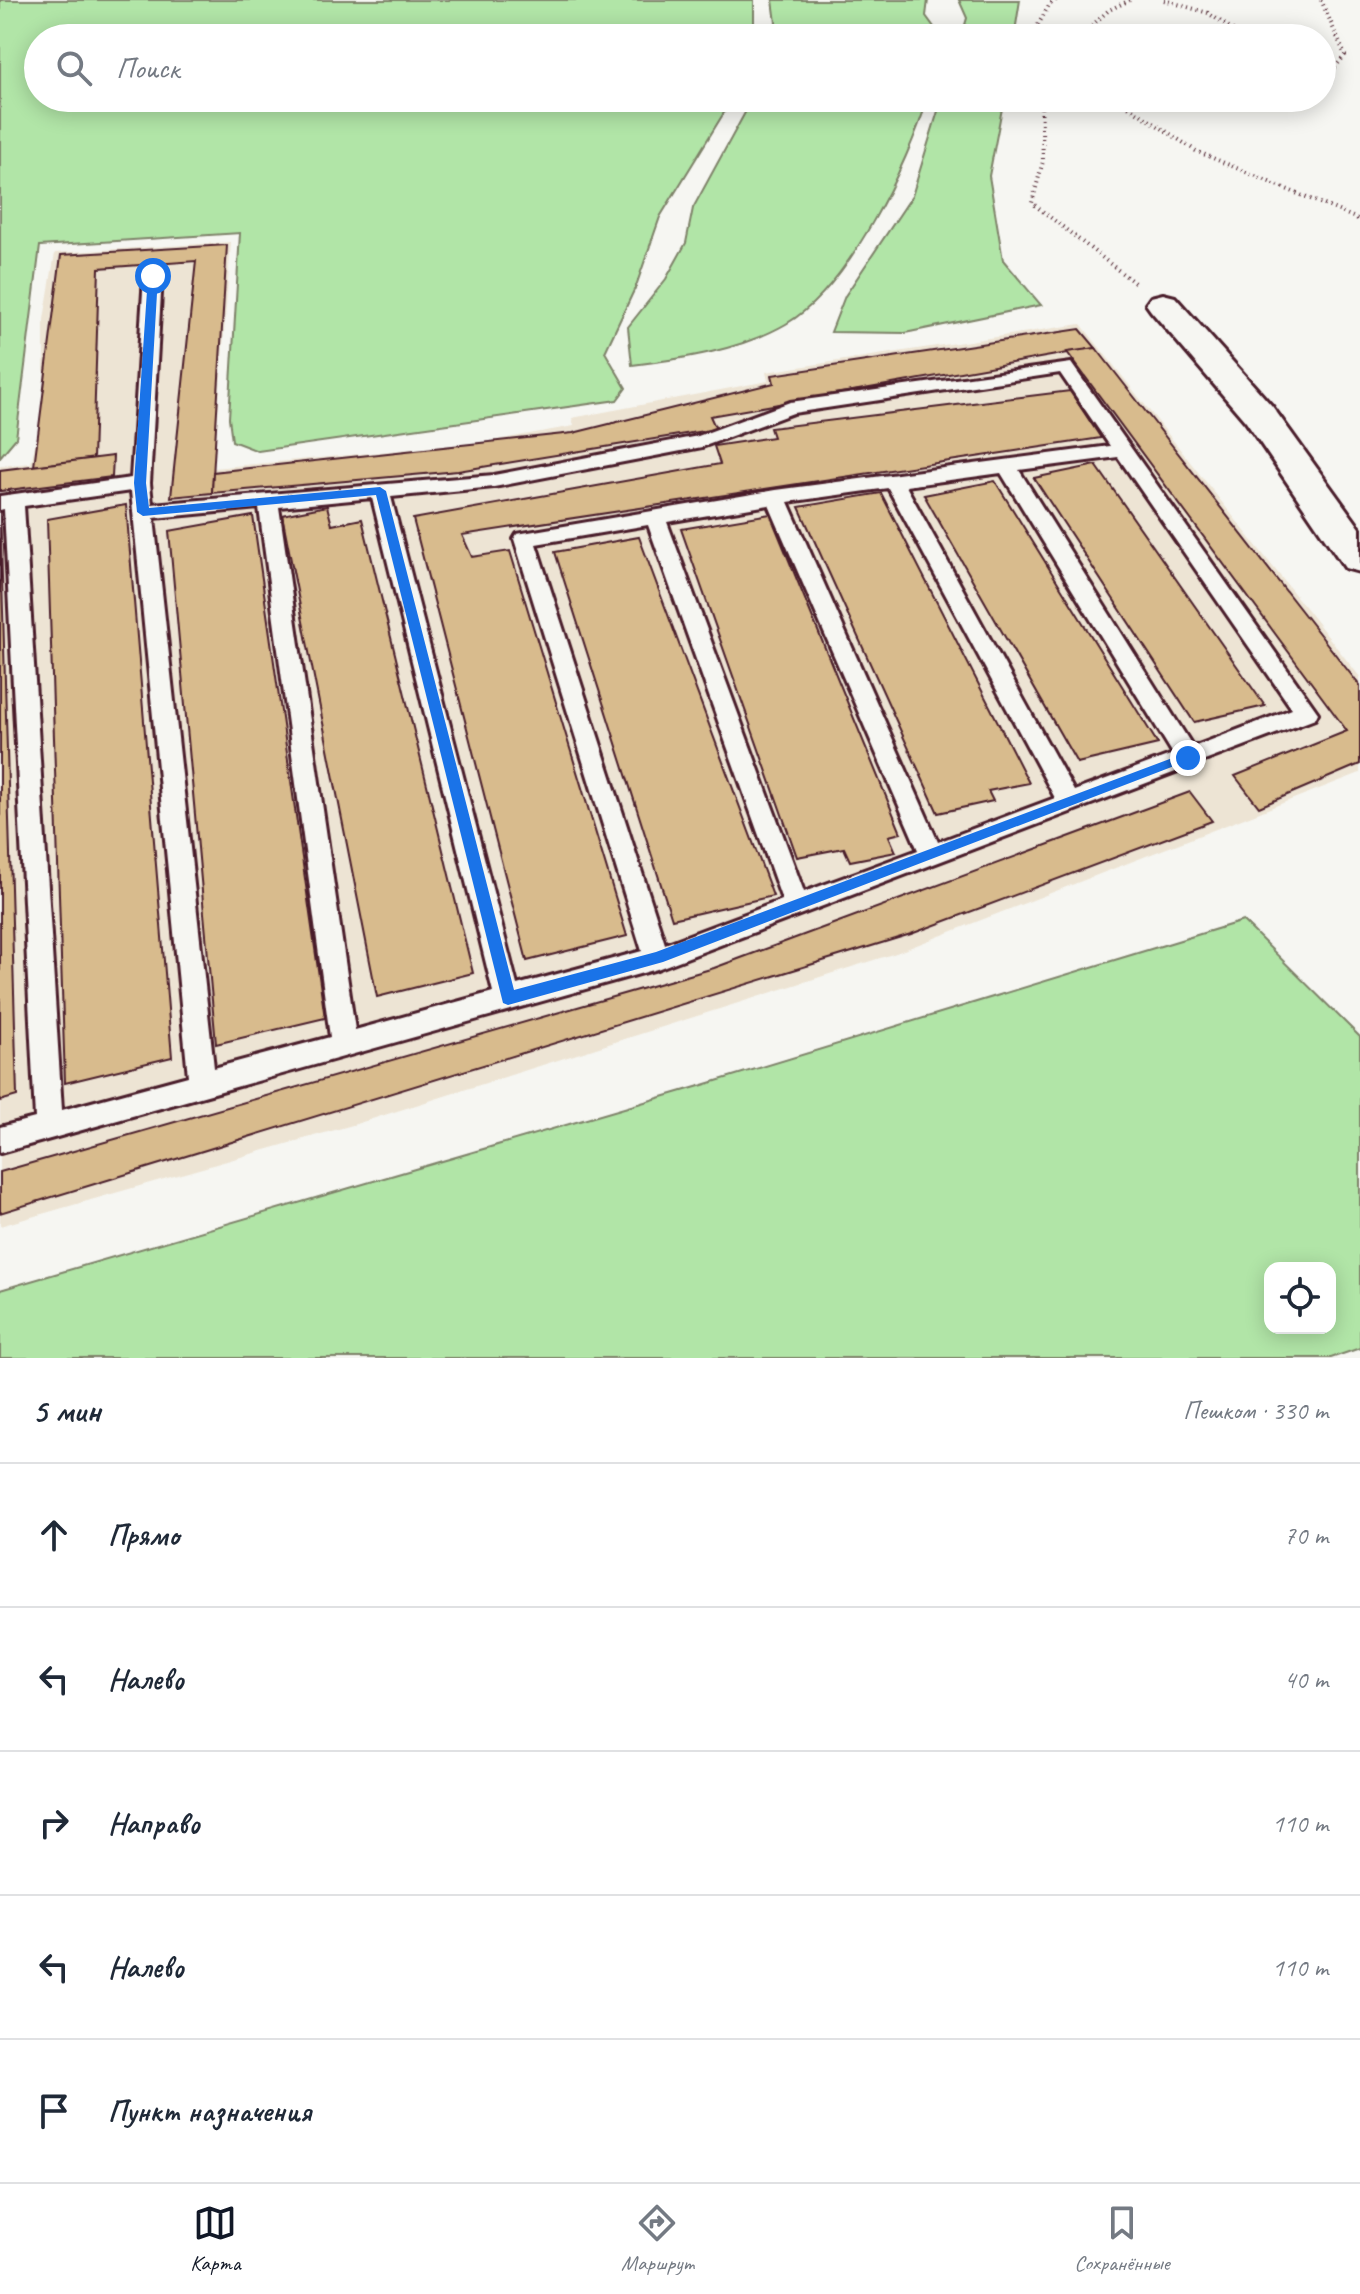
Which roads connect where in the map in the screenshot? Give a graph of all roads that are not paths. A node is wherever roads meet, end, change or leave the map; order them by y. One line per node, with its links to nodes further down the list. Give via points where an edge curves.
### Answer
1 (153, 276): 6 (lane)
2 (1163, 304): 13 (street, via 1259,414)
3 (1123, 450): 4 (lane); 7 (lane, via 1065,367 790,408 702,441 494,481); 14 (lane, via 1307,713)
4 (1006, 466): 5 (lane); 14 (lane)
5 (894, 481): 8 (lane); 15 (lane)
6 (140, 483): 10 (lane); 11 (lane)
7 (380, 491): 9 (lane); 19 (lane)
8 (776, 497): 12 (lane); 16 (lane)
9 (268, 500): 11 (lane); 20 (lane)
10 (7, 502): 22 (lane)
11 (143, 512): 21 (lane)
12 (655, 517): 17 (lane); 18 (lane, via 524,539)
13 (1360, 558)
14 (1188, 758): 15 (lane)
15 (1069, 803): 16 (lane)
16 (932, 855): 17 (lane)
17 (797, 906): 18 (lane)
18 (657, 958): 19 (lane)
19 (508, 999): 20 (lane)
20 (344, 1044): 21 (lane)
21 (202, 1083): 22 (lane)
22 (49, 1126): 23 (lane)
23 (0, 1140)

